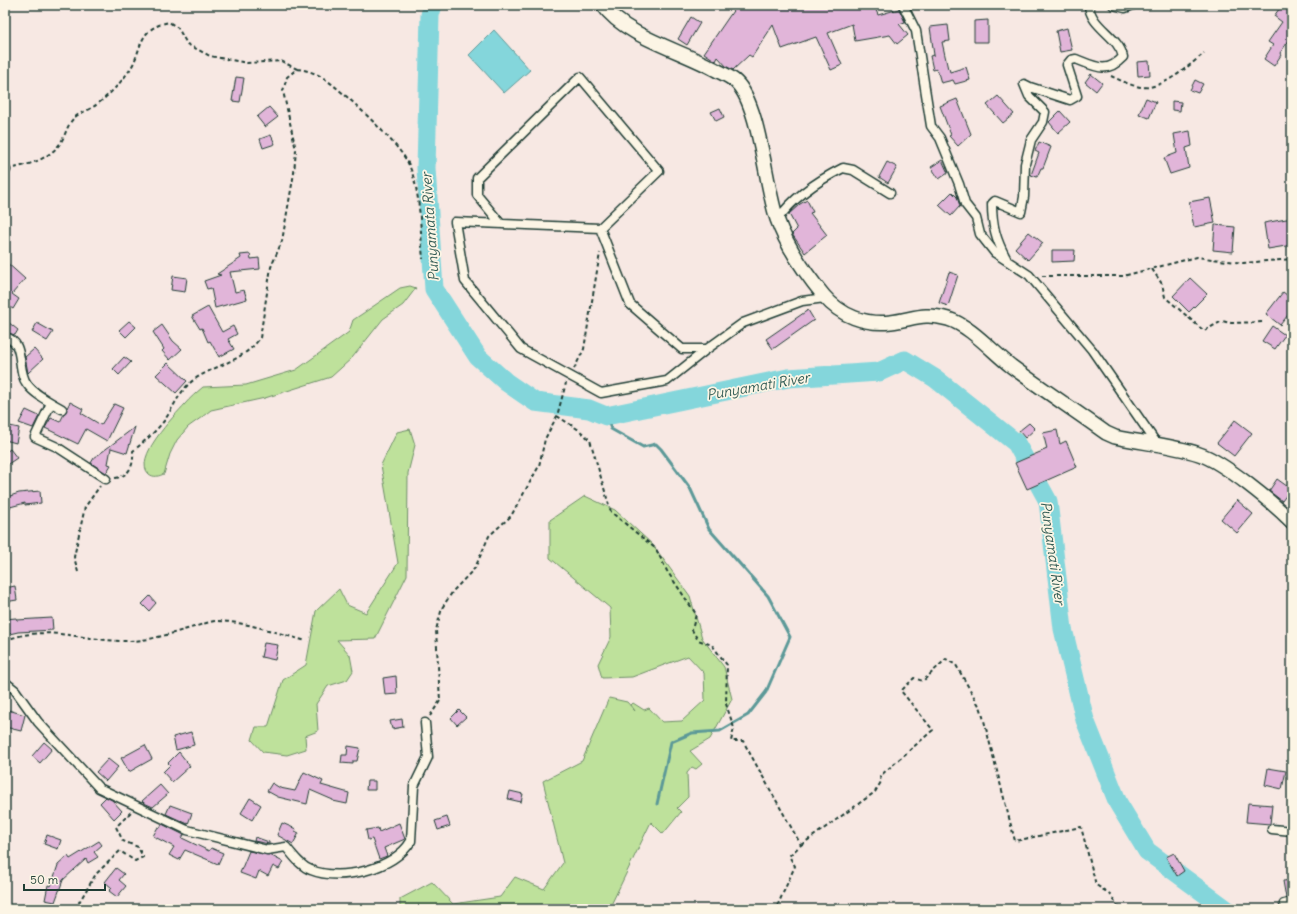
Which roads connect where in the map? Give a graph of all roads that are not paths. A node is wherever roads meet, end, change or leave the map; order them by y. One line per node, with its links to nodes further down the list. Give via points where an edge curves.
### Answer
1 (603, 5): 7 (main road, via 612,16 635,32 704,63 735,81 742,88 753,116)
2 (903, 5): 9 (street, via 916,31 931,126 940,138 965,204 976,218 980,234 995,253)
3 (1089, 5): 9 (street, via 1089,11 1096,23 1122,49 1124,56 1115,66 1098,68 1076,59 1071,60 1067,65 1076,96 1070,100 1024,84 1029,96 1046,112 1043,122 1031,140 1025,164 1021,212 1001,202 996,201 992,204 992,223 996,239)
4 (1113, 5): 5 (street, via 1125,8)
5 (1133, 5)
6 (890, 193): 7 (street, via 853,170 843,168 796,200)
7 (777, 220): 10 (main road, via 788,244)
8 (601, 232): 8 (street, via 501,224 478,195 478,178 580,77 659,171); 12 (street, via 630,304 682,349); 12 (street, via 455,222 464,281 521,349 601,393 667,381)
9 (1006, 259): 15 (street, via 1028,275 1092,350)
10 (825, 298): 12 (street, via 802,300 743,323); 15 (main road, via 844,313 868,323 892,322 915,316 950,319 1106,433 1115,437)
11 (5, 337): 13 (street, via 10,338 18,347 21,373 26,384)
12 (707, 349)
13 (51, 403): 14 (street); 16 (street, via 35,437 57,447)
14 (62, 409)
15 (1157, 444): 17 (main road, via 1199,454 1214,461)
16 (106, 479)
17 (1292, 522)
18 (5, 682): 19 (street, via 15,690 38,722 99,788 187,830 267,850 286,847 303,866 318,872 366,871 400,855 411,841 414,786 428,757)
19 (425, 723)
20 (1272, 829): 21 (street)
21 (1292, 831)
22 (1292, 902): 23 (street)
23 (1284, 904)

